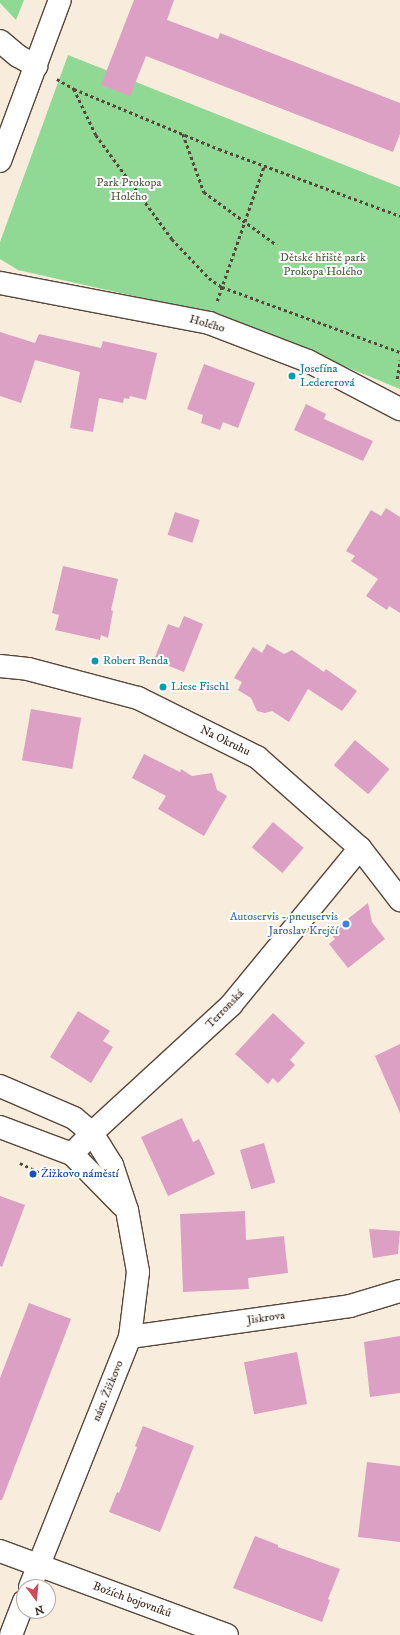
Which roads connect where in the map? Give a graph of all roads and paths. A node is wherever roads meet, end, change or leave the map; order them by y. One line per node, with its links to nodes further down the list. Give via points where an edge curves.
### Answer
1 (60, 0): 3 (street)
2 (0, 41): 3 (street, via 18,56)
3 (36, 66): 4 (path); 6 (street)
4 (74, 89): 5 (path); 12 (path, via 96,135 172,239 209,278)
5 (183, 134): 7 (path); 9 (path, via 204,192)
6 (0, 161)
7 (264, 166): 8 (path); 9 (path)
8 (400, 216)
9 (245, 222): 10 (path); 12 (path)
10 (277, 245)
11 (0, 283): 13 (street, Holého)
12 (222, 287): 13 (path); 14 (path)
13 (209, 322): 15 (street, Holého, via 308,361)
14 (400, 352)
15 (400, 409)
16 (0, 666): 17 (street, Na Okruhu, via 28,668 138,698 257,757)
17 (360, 848): 18 (street, Na Okruhu); 21 (street, Terronská, via 231,1005)
18 (400, 900)
19 (0, 1086): 21 (street, nám. Žižkovo, via 74,1118)
20 (0, 1126): 22 (street)
21 (92, 1133): 22 (street, Terronská); 23 (street, nám. Žižkovo, via 112,1165)
22 (72, 1154): 23 (street)
23 (126, 1210): 25 (street, nám. Žižkovo, via 138,1272)
24 (400, 1291): 25 (street, Jiskrova, via 350,1306)
25 (130, 1336): 27 (street, nám. Žižkovo)
26 (0, 1551): 27 (street, Božích bojovníků)
27 (38, 1566): 28 (street, nám. Žižkovo); 31 (street, Božích bojovníků)
28 (33, 1579)
29 (17, 1619): 30 (street)
30 (11, 1635)
31 (227, 1635)

